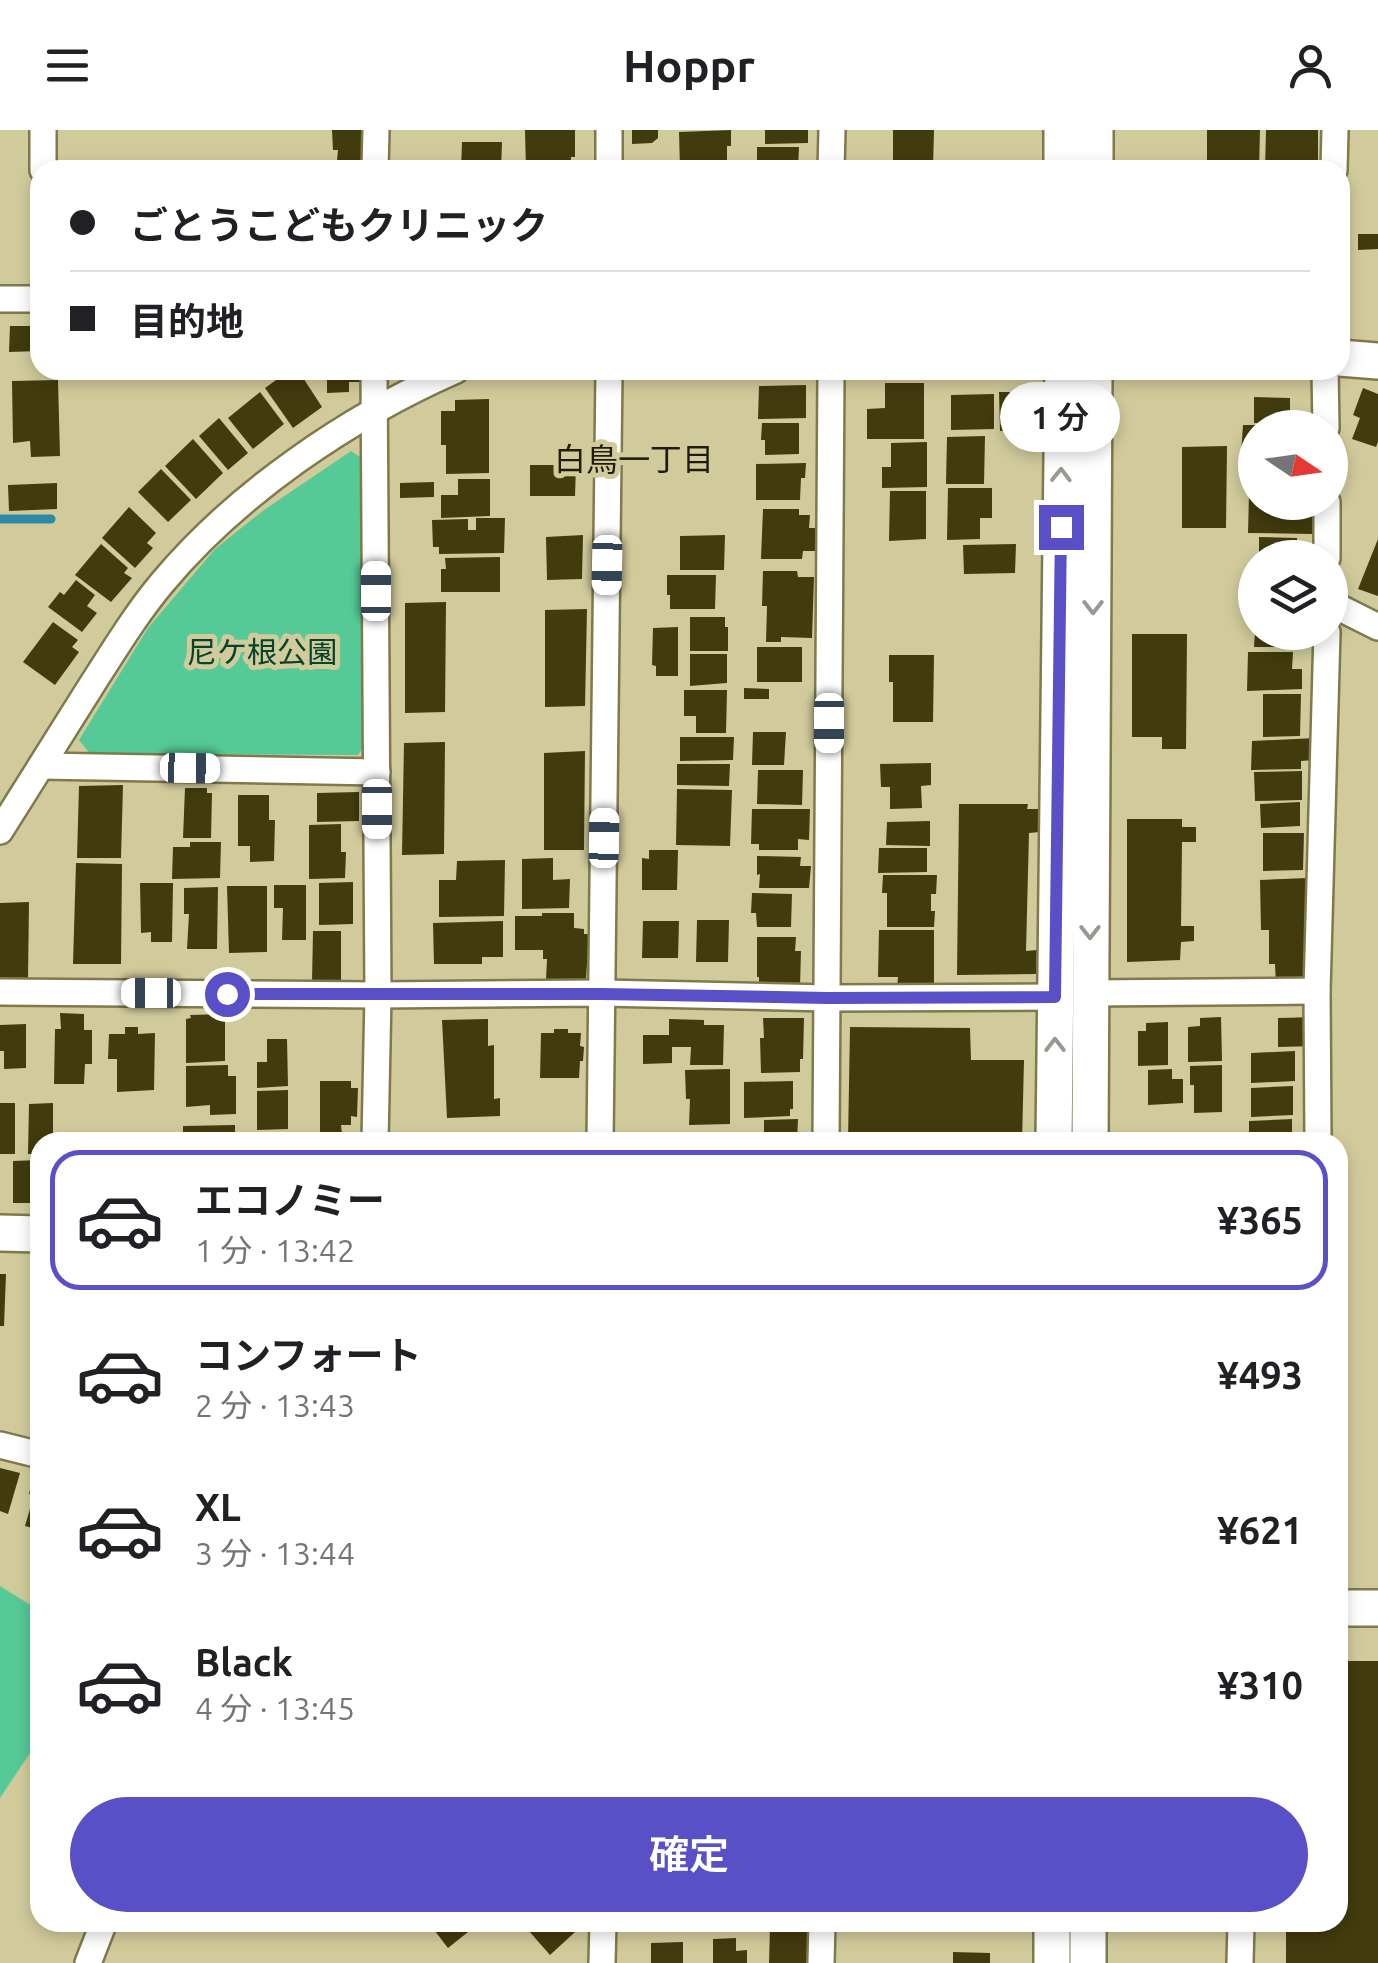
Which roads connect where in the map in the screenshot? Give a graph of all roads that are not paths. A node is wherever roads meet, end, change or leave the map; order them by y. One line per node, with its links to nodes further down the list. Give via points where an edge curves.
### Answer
1 (44, 130): 8 (street)
2 (376, 130): 9 (street)
3 (609, 130): 10 (street)
4 (832, 130): 11 (street)
5 (1062, 130): 12 (street)
6 (1095, 130): 13 (street)
7 (1334, 130): 14 (street)
8 (44, 160)
9 (375, 160)
10 (609, 160)
11 (832, 160)
12 (1062, 160)
13 (1095, 160)
14 (1334, 160)
15 (0, 299): 16 (street)
16 (30, 299)
17 (1350, 359): 18 (street)
18 (1378, 361)
19 (374, 380): 26 (street)
20 (436, 380): 26 (street)
21 (609, 380): 36 (street)
22 (831, 380): 39 (street)
23 (1063, 380): 38 (street, one-way to 23)
24 (1094, 380): 38 (street, one-way to 38)
25 (1325, 380): 27 (street)
26 (375, 410): 31 (street, via 270,480 197,544 132,622); 32 (street)
27 (1326, 410)
28 (1348, 612): 29 (street)
29 (1378, 626)
30 (1327, 650): 34 (street)
31 (40, 766): 32 (street); 33 (street)
32 (377, 772): 37 (street)
33 (0, 832)
34 (1318, 991): 38 (street); 45 (street)
35 (0, 992): 37 (street)
36 (602, 994): 37 (street); 39 (street); 41 (street)
37 (378, 995): 40 (street)
38 (1073, 995): 39 (street); 43 (street, one-way to 38); 44 (street)
39 (828, 998): 42 (street)
40 (375, 1132)
41 (600, 1132)
42 (826, 1132)
43 (1055, 1132)
44 (1089, 1132)
45 (1318, 1132)
46 (0, 1233): 47 (street)
47 (30, 1234)
48 (0, 1445): 49 (street)
49 (30, 1452)
50 (1348, 1608): 51 (street)
51 (1378, 1608)
52 (100, 1932): 58 (street)
53 (603, 1932): 59 (street)
54 (822, 1932): 60 (street)
55 (1052, 1932): 61 (street)
56 (1088, 1932): 62 (street)
57 (1241, 1932): 63 (street)
58 (88, 1963)
59 (602, 1963)
60 (822, 1963)
61 (1052, 1963)
62 (1088, 1963)
63 (1240, 1963)

